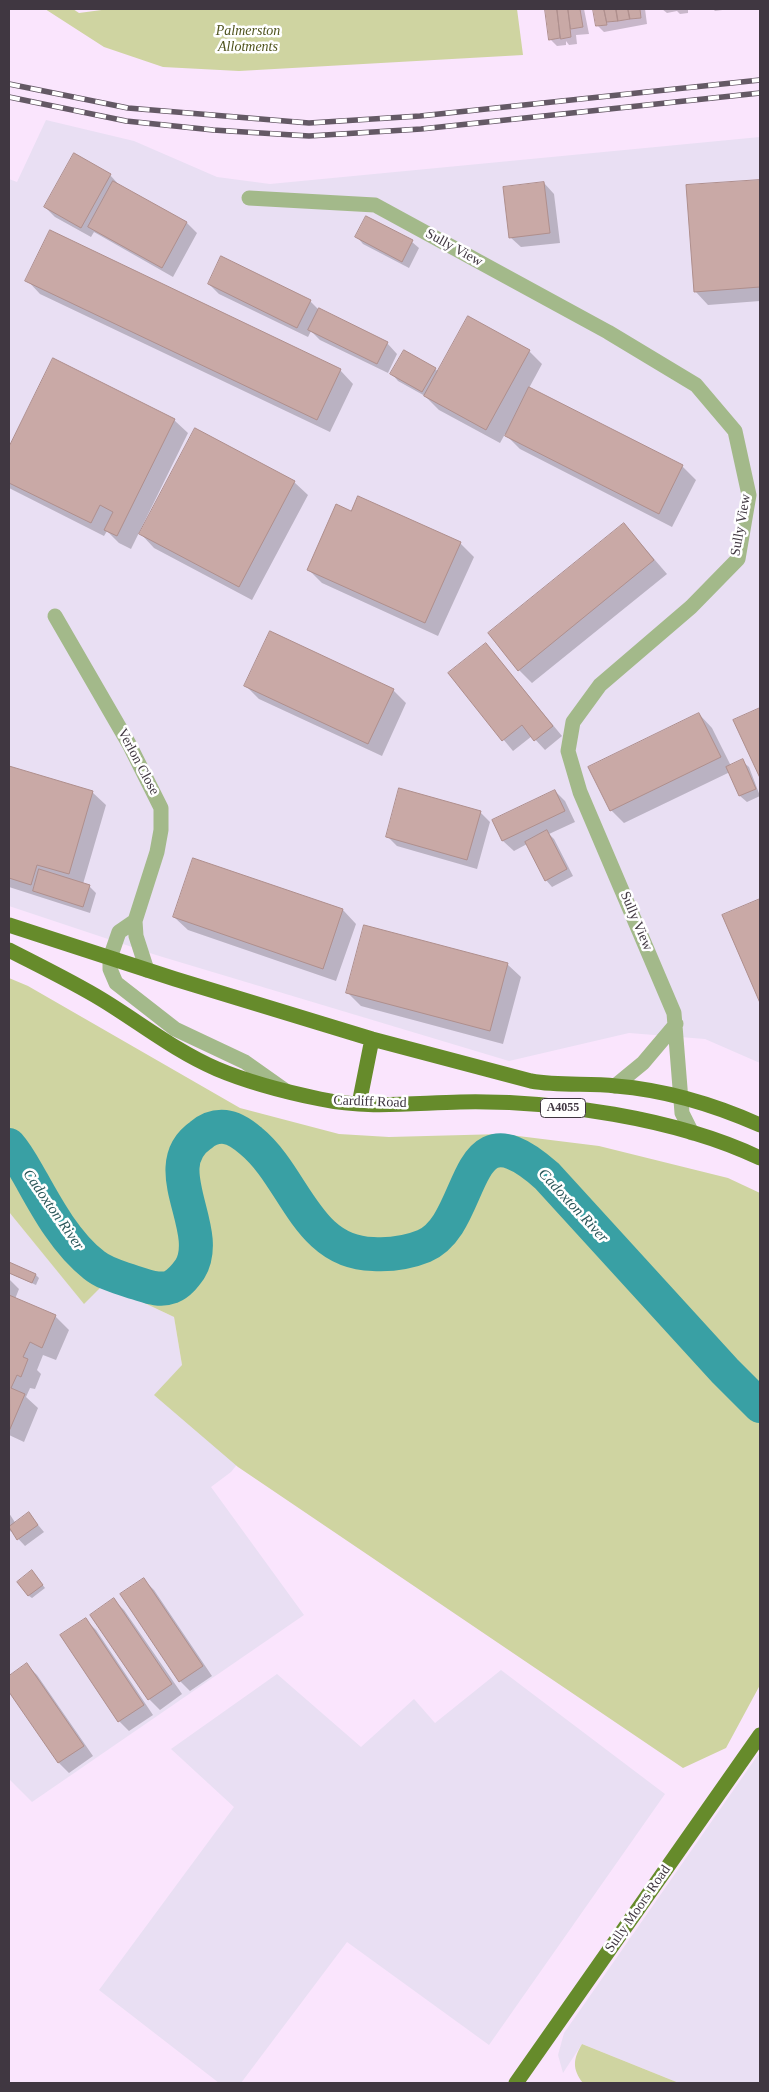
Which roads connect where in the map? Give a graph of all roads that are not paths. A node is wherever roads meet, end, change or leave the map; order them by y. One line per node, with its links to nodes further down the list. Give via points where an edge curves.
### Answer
1 (249, 198): 8 (street, Sully View, via 375,205 608,332 696,384 734,431 749,495 738,559 691,607 600,685 573,722 568,751 580,792)
2 (55, 616): 3 (street, Verlon Close, via 132,750 161,808 157,852)
3 (135, 921): 6 (street, Verlon Close, via 119,932); 7 (street, Verlon Close, via 136,936)
4 (9, 925): 6 (main road, A4055)
5 (9, 950): 11 (main road, Cardiff Road / A4055, via 101,999 182,1051 217,1068)
6 (110, 958): 7 (main road, A4055); 11 (street, via 116,984 130,996 175,1029 244,1062)
7 (147, 970): 9 (main road, A4055)
8 (676, 1024): 10 (street, via 644,1063); 12 (street, Sully View)
9 (372, 1039): 10 (main road, A4055, via 531,1081); 13 (main road)
10 (616, 1086): 12 (main road, A4055)
11 (287, 1091): 13 (main road, Cardiff Road / A4055, via 322,1100)
12 (680, 1097): 14 (main road, A4055); 15 (street, Sully View, via 682,1113)
13 (359, 1104): 15 (main road, Cardiff Road / A4055, via 485,1102 550,1107 640,1120)
14 (760, 1125)
15 (692, 1133): 16 (main road, Cardiff Road / A4055, via 719,1140)
16 (760, 1158)
17 (760, 1735): 18 (main road, Sully Moors Road)
18 (516, 2083)

